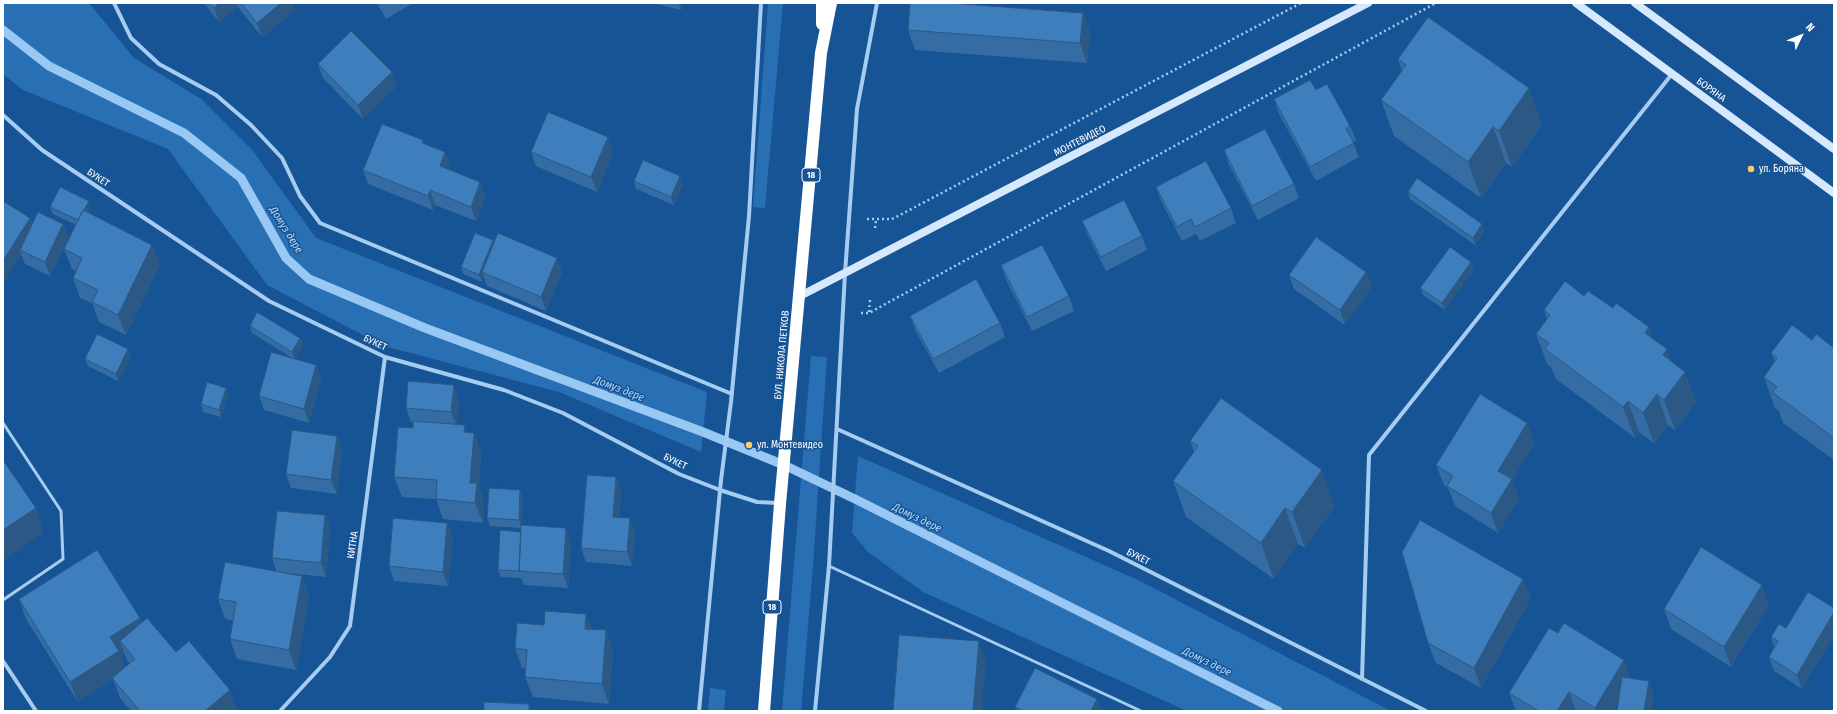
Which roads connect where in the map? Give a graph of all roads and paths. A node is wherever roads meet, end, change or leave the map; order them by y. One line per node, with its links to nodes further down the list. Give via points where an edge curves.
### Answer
1 (114, 3): 25 (street, via 132,38 159,64 216,95 251,125 282,158 300,196 320,223)
2 (761, 3): 25 (street, via 749,216)
3 (822, 3): 11 (highway)
4 (831, 3): 11 (highway, БУЛ. НИКОЛА ПЕТКОВ / 18)
5 (877, 3): 19 (street, via 857,109)
6 (1301, 3): 17 (path, via 900,215 892,219)
7 (1368, 3): 19 (street, МОНТЕВИДЕО)
8 (1436, 3): 23 (path)
9 (1576, 3): 12 (street, БОРЯНА)
10 (1635, 3): 14 (street)
11 (821, 53): 20 (highway, БУЛ. НИКОЛА ПЕТКОВ / 18)
12 (1672, 74): 15 (street, БОРЯНА); 33 (street, via 1368,455)
13 (3, 115): 24 (street, БУКЕТ, via 42,150 269,301)
14 (1834, 149)
15 (1834, 193)
16 (867, 219): 17 (path)
17 (876, 220): 18 (path)
18 (875, 228)
19 (845, 273): 20 (street, МОНТЕВИДЕО); 27 (street)
20 (800, 296): 29 (highway, БУЛ. НИКОЛА ПЕТКОВ / 18)
21 (870, 300): 23 (path)
22 (861, 313): 23 (path)
23 (869, 313)
24 (385, 357): 28 (street, БУКЕТ, via 504,390 563,413 679,474); 35 (street, КИТНА, via 350,626 330,657)
25 (732, 394): 28 (street)
26 (3, 423): 31 (lane, via 61,511 63,559)
27 (837, 429): 30 (street); 33 (street, БУКЕТ, via 1109,552)
28 (720, 490): 29 (street, БУКЕТ, via 757,502); 36 (street)
29 (780, 504): 37 (highway, БУЛ. НИКОЛА ПЕТКОВ / 18)
30 (829, 566): 38 (street); 39 (lane)
31 (3, 600)
32 (3, 661): 34 (street)
33 (1362, 679): 40 (street, БУКЕТ)
34 (36, 711)
35 (280, 711)
36 (699, 711)
37 (764, 711)
38 (815, 711)
39 (1141, 711)
40 (1426, 711)

